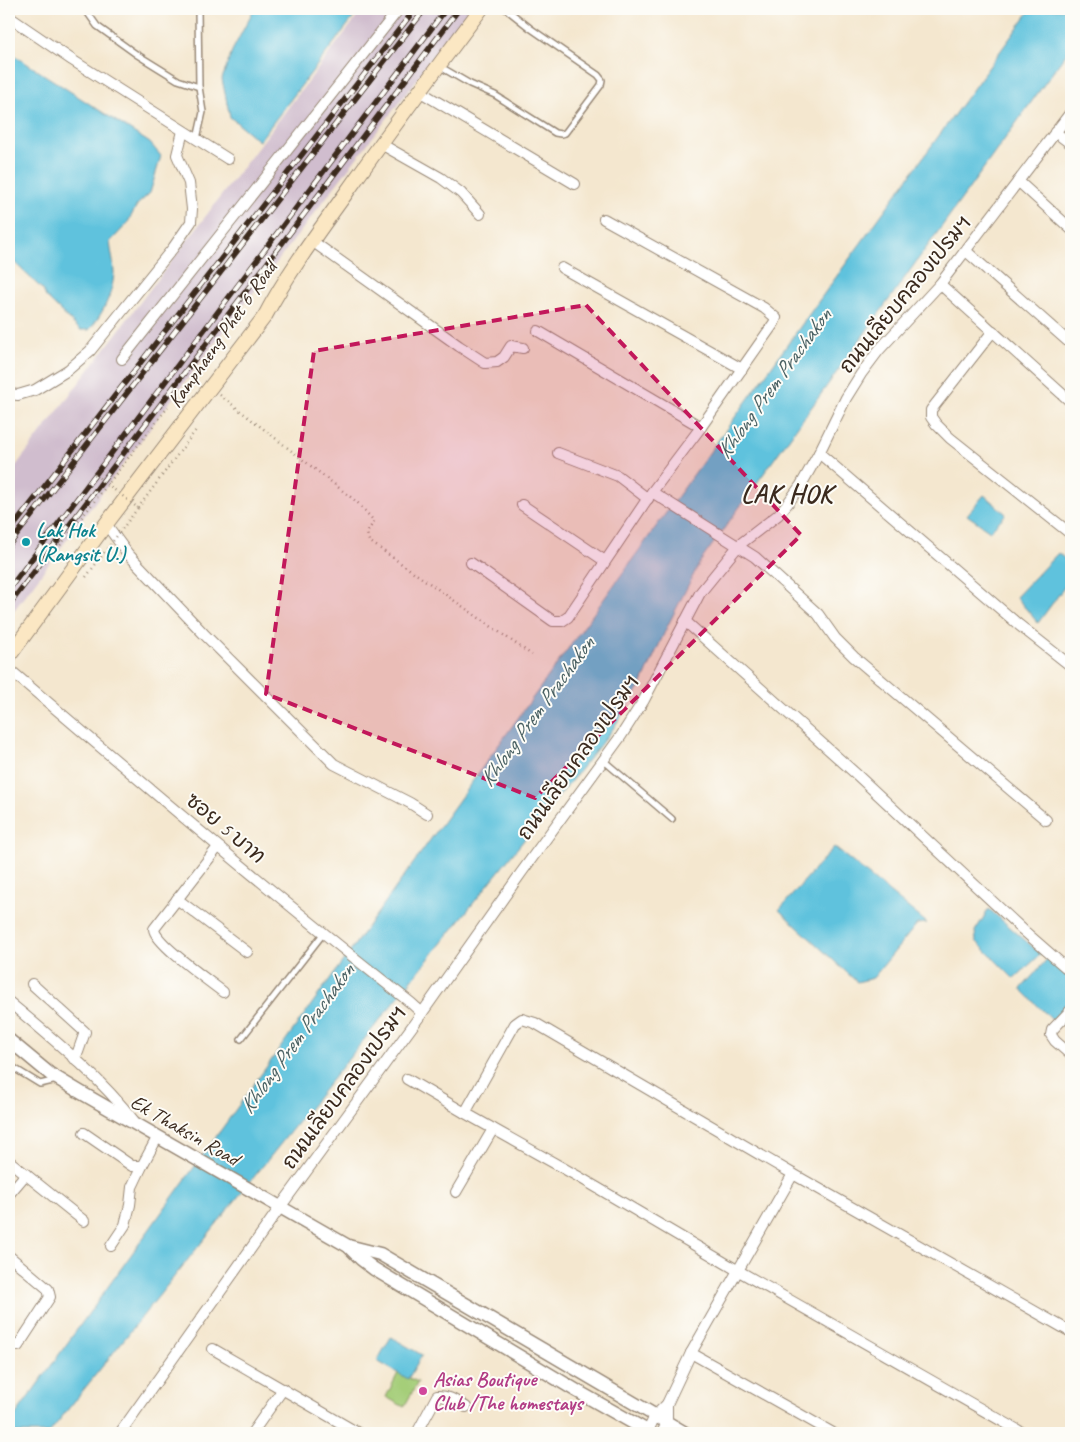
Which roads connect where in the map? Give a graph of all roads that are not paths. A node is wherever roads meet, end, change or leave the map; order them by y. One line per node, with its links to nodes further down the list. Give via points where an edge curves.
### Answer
1 (85, 9): 8 (lane, via 97,26 136,54 178,80)
2 (198, 9): 8 (lane)
3 (399, 9): 30 (street)
4 (481, 9): 7 (main road, Kamphaeng Phet 6 Road)
5 (506, 9): 7 (lane, via 602,80 565,133 555,133 495,95)
6 (9, 16): 11 (street)
7 (438, 66): 9 (main road, Kamphaeng Phet 6 Road)
8 (199, 87): 13 (lane, via 203,112)
9 (419, 91): 14 (main road, Kamphaeng Phet 6 Road); 18 (street)
10 (1071, 112): 12 (street, ถนนเลียบคลองเปรมฯ)
11 (183, 131): 13 (street); 32 (street, via 177,155 189,183 192,222 90,351 68,370 35,390)
12 (1055, 132): 15 (street); 17 (street, ถนนเลียบคลองเปรมฯ)
13 (197, 139): 16 (street)
14 (381, 144): 19 (street, via 441,178); 22 (main road, Kamphaeng Phet 6 Road)
15 (1071, 144)
16 (228, 159)
17 (1018, 181): 21 (street); 23 (street, ถนนเลียบคลองเปรมฯ)
18 (575, 184)
19 (480, 214)
20 (604, 219): 31 (street, via 776,318)
21 (1071, 229)
22 (312, 241): 29 (street, via 485,362 497,362 512,346); 39 (main road, Kamphaeng Phet 6 Road, via 265,316)
23 (966, 251): 25 (street, ถนนเลียบคลองเปรมฯ); 28 (street)
24 (562, 268): 31 (street)
25 (940, 284): 27 (street); 36 (street, ถนนเลียบคลองเปรมฯ, via 861,374)
26 (538, 331): 34 (street)
27 (993, 331): 33 (street); 40 (street, via 931,410 931,417 950,438)
28 (1071, 344)
29 (523, 348)
30 (122, 359)
31 (742, 370): 34 (street)
32 (9, 394)
33 (1071, 402)
34 (702, 426): 37 (street)
35 (558, 453): 37 (street, via 618,476)
36 (819, 453): 41 (street, ถนนเลียบคลองเปรมฯ, via 801,485 778,515); 46 (street)
37 (653, 495): 41 (street, via 725,540); 42 (street)
38 (522, 505): 42 (street)
39 (106, 524): 45 (main road, Kamphaeng Phet 6 Road); 49 (street, via 134,561 334,764)
40 (1071, 534)
41 (739, 545): 44 (street, ถนนเลียบคลองเปรมฯ, via 700,593); 51 (street, via 818,614 835,638 854,656)
42 (605, 561): 43 (street, via 568,617 562,621 553,621)
43 (471, 563)
44 (685, 621): 48 (street, ถนนเลียบคลองเปรมฯ, via 644,700); 56 (street)
45 (9, 656)
46 (1071, 666)
47 (9, 669): 52 (street, ซอย 5 บาท)
48 (603, 760): 50 (lane); 61 (street, ถนนเลียบคลองเปรมฯ)
49 (427, 814)
50 (672, 819)
51 (1046, 820)
52 (218, 847): 53 (street); 54 (street, ซอย 5 บาท)
53 (177, 899): 55 (street); 58 (street, via 154,929 154,934)
54 (323, 934): 61 (street, ซอย 5 บาท); 62 (lane)
55 (247, 952)
56 (1071, 972)
57 (32, 984): 65 (street, via 85,1032)
58 (223, 992)
59 (9, 1002): 65 (street)
60 (1071, 1010): 64 (street, via 1051,1035)
61 (422, 1014): 80 (street, ถนนเลียบคลองเปรมฯ)
62 (241, 1038)
63 (9, 1040): 67 (street, Ek Thaksin Road)
64 (1071, 1055)
65 (73, 1058): 70 (street, via 113,1096)
66 (9, 1065): 67 (lane, via 40,1084)
67 (60, 1079): 70 (street, Ek Thaksin Road)
68 (407, 1079): 69 (street)
69 (465, 1113): 71 (street); 77 (street, via 515,1024 522,1019)
70 (140, 1128): 73 (street, Ek Thaksin Road)
71 (493, 1129): 78 (street); 85 (street)
72 (84, 1133): 75 (street, via 132,1166)
73 (157, 1138): 75 (street); 80 (street, Ek Thaksin Road)
74 (9, 1161): 76 (street)
75 (142, 1166): 82 (street, via 132,1187 125,1224)
76 (26, 1174): 79 (street); 81 (street)
77 (793, 1174): 85 (street); 86 (street)
78 (456, 1192)
79 (9, 1194)
80 (281, 1206): 83 (street, Ek Thaksin Road); 95 (street, ถนนเลียบคลองเปรมฯ)
81 (84, 1221)
82 (111, 1246)
83 (348, 1246): 93 (street, Ek Thaksin Road, via 380,1254); 99 (street, Ek Thaksin Road, via 374,1269)
84 (9, 1256): 87 (street, via 48,1289 50,1297)
85 (737, 1270): 89 (street); 102 (street)
86 (1071, 1332)
87 (18, 1346)
88 (213, 1349): 90 (street)
89 (691, 1353): 91 (street); 101 (street)
90 (283, 1389): 96 (street); 97 (street)
91 (667, 1404): 93 (street); 94 (street)
92 (466, 1407): 98 (street, via 449,1397 437,1396)
93 (655, 1416): 94 (street, Ek Thaksin Road); 99 (street)
94 (665, 1428): 100 (street, Ek Thaksin Road)
95 (120, 1433)
96 (252, 1433)
97 (358, 1433)
98 (417, 1433)
99 (649, 1433)
100 (685, 1433)
101 (833, 1433)
102 (1023, 1433)

